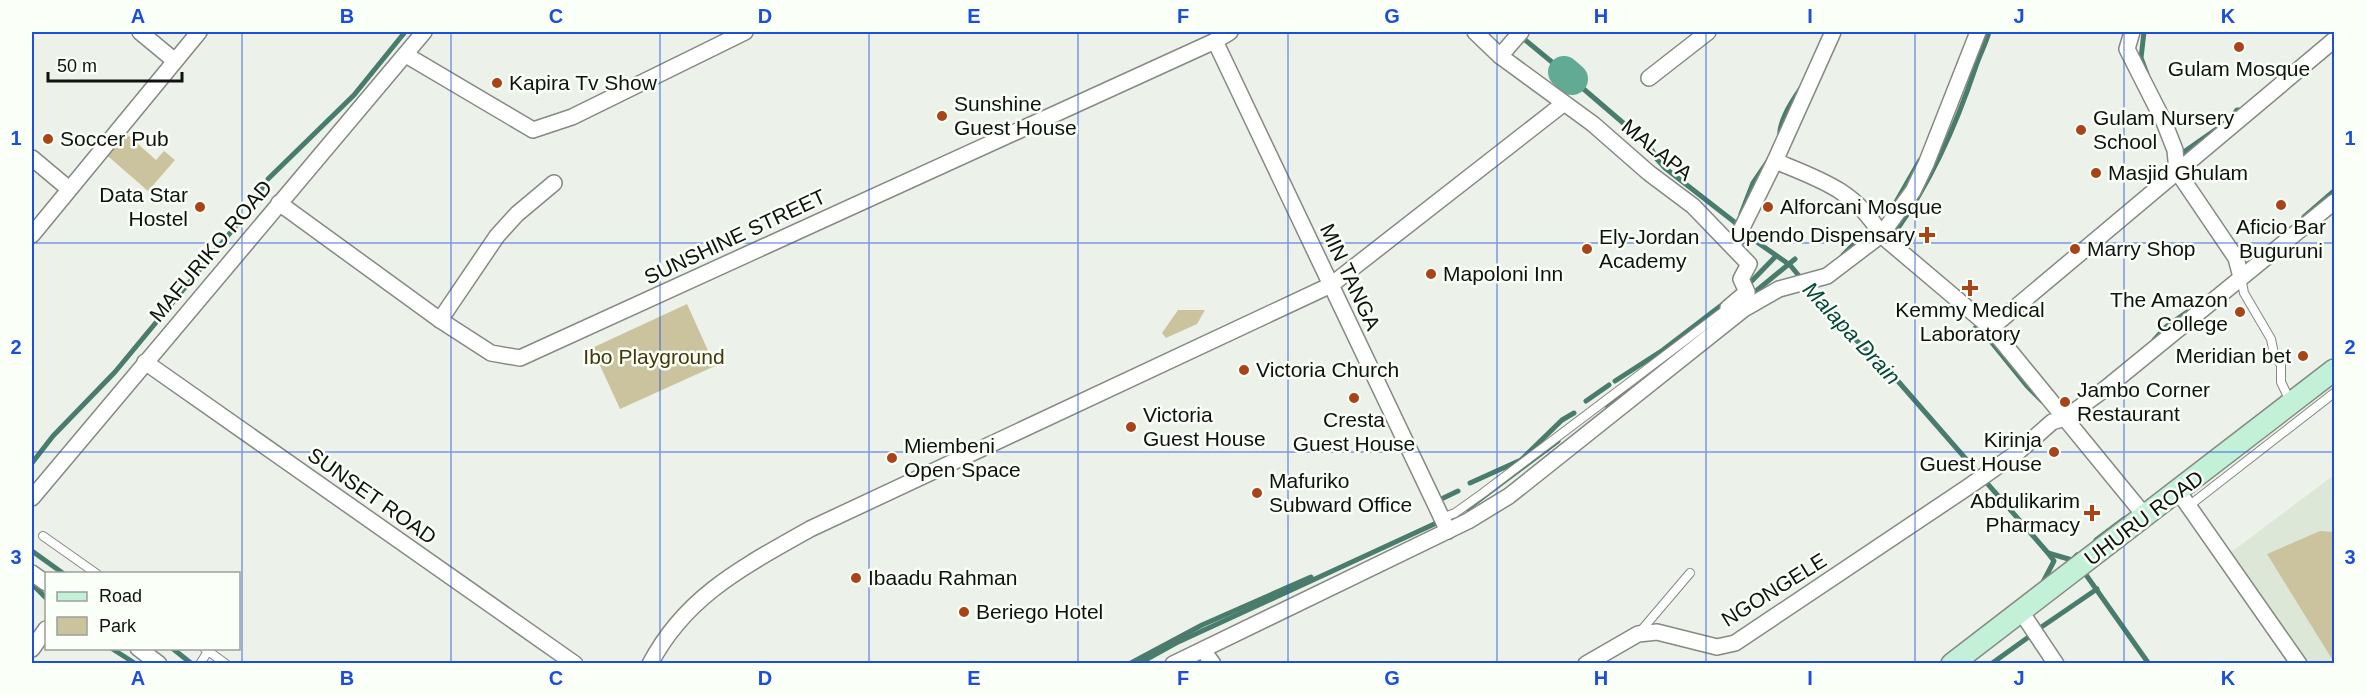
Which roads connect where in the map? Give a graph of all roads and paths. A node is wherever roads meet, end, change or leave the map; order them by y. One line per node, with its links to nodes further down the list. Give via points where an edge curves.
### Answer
1 (140, 32): 16 (street)
2 (199, 32): 16 (street)
3 (424, 32): 14 (street, MAFURIKO ROAD)
4 (745, 32): 14 (street, via 572,117 533,130)
5 (1230, 32): 13 (street, SUNSHINE STREET)
6 (1474, 32): 15 (street, MALAPA)
7 (1521, 32): 15 (street)
8 (1708, 32): 17 (street)
9 (1833, 32): 20 (street)
10 (1978, 32): 27 (street, via 1926,164 1913,191)
11 (2132, 32): 21 (street, via 2127,49 2164,122 2175,150)
12 (2334, 40): 21 (street)
13 (1215, 41): 30 (street, MIN TANGA); 33 (street, SUNSHINE STREET, via 520,358 491,353)
14 (406, 55): 24 (street, MAFURIKO ROAD)
15 (1500, 56): 18 (street, MALAPA)
16 (175, 61): 23 (street)
17 (1649, 78)
18 (1563, 104): 30 (street); 31 (street, MALAPA, via 1693,206 1749,264 1741,279 1745,287)
19 (32, 158): 23 (street)
20 (1775, 161): 27 (street, via 1835,186 1870,215); 28 (street)
21 (2177, 171): 29 (street, via 2236,258); 34 (street)
22 (554, 183): 33 (street, via 496,236)
23 (69, 189): 26 (street)
24 (279, 202): 33 (street, SUNSHINE STREET); 35 (street, MAFURIKO ROAD)
25 (2334, 202): 29 (street, NGONGELE)
26 (32, 235)
27 (1881, 235): 32 (street, via 1827,276 1779,289); 34 (street)
28 (1736, 240)
29 (2241, 277): 38 (lane, via 2244,293 2271,339 2281,365 2281,382); 39 (street, NGONGELE)
30 (1331, 285): 43 (street, MIN TANGA); 60 (street, via 810,529 708,590 667,634)
31 (1728, 308): 32 (street); 43 (lane, via 1455,513)
32 (1744, 309): 43 (street, via 1509,496)
33 (440, 320)
34 (1991, 328): 39 (street)
35 (145, 362): 40 (street, MAFURIKO ROAD); 59 (street, SUNSET ROAD)
36 (2334, 370): 38 (main road, UHURU ROAD)
37 (2334, 393): 41 (lane)
38 (2292, 404): 41 (main road, UHURU ROAD)
39 (2065, 418): 42 (street); 51 (street, NGONGELE, via 2052,422 1968,487 1735,643 1717,647 1658,632)
40 (32, 498)
41 (2184, 498): 42 (main road, UHURU ROAD); 66 (street)
42 (2145, 516): 49 (main road, UHURU ROAD)
43 (1445, 525): 55 (street)
44 (43, 536): 45 (lane)
45 (96, 572)
46 (32, 573): 48 (street)
47 (1690, 573): 51 (lane)
48 (45, 582)
49 (2020, 610): 64 (main road, UHURU ROAD); 65 (street)
50 (45, 630): 52 (street)
51 (1638, 634): 63 (street, NGONGELE)
52 (32, 649)
53 (141, 650): 56 (street)
54 (206, 650): 57 (lane); 58 (lane)
55 (1203, 650): 61 (street); 62 (street)
56 (159, 663)
57 (200, 663)
58 (226, 663)
59 (575, 663)
60 (650, 663)
61 (1173, 663)
62 (1214, 663)
63 (1586, 663)
64 (1952, 663)
65 (2056, 663)
66 (2300, 663)

